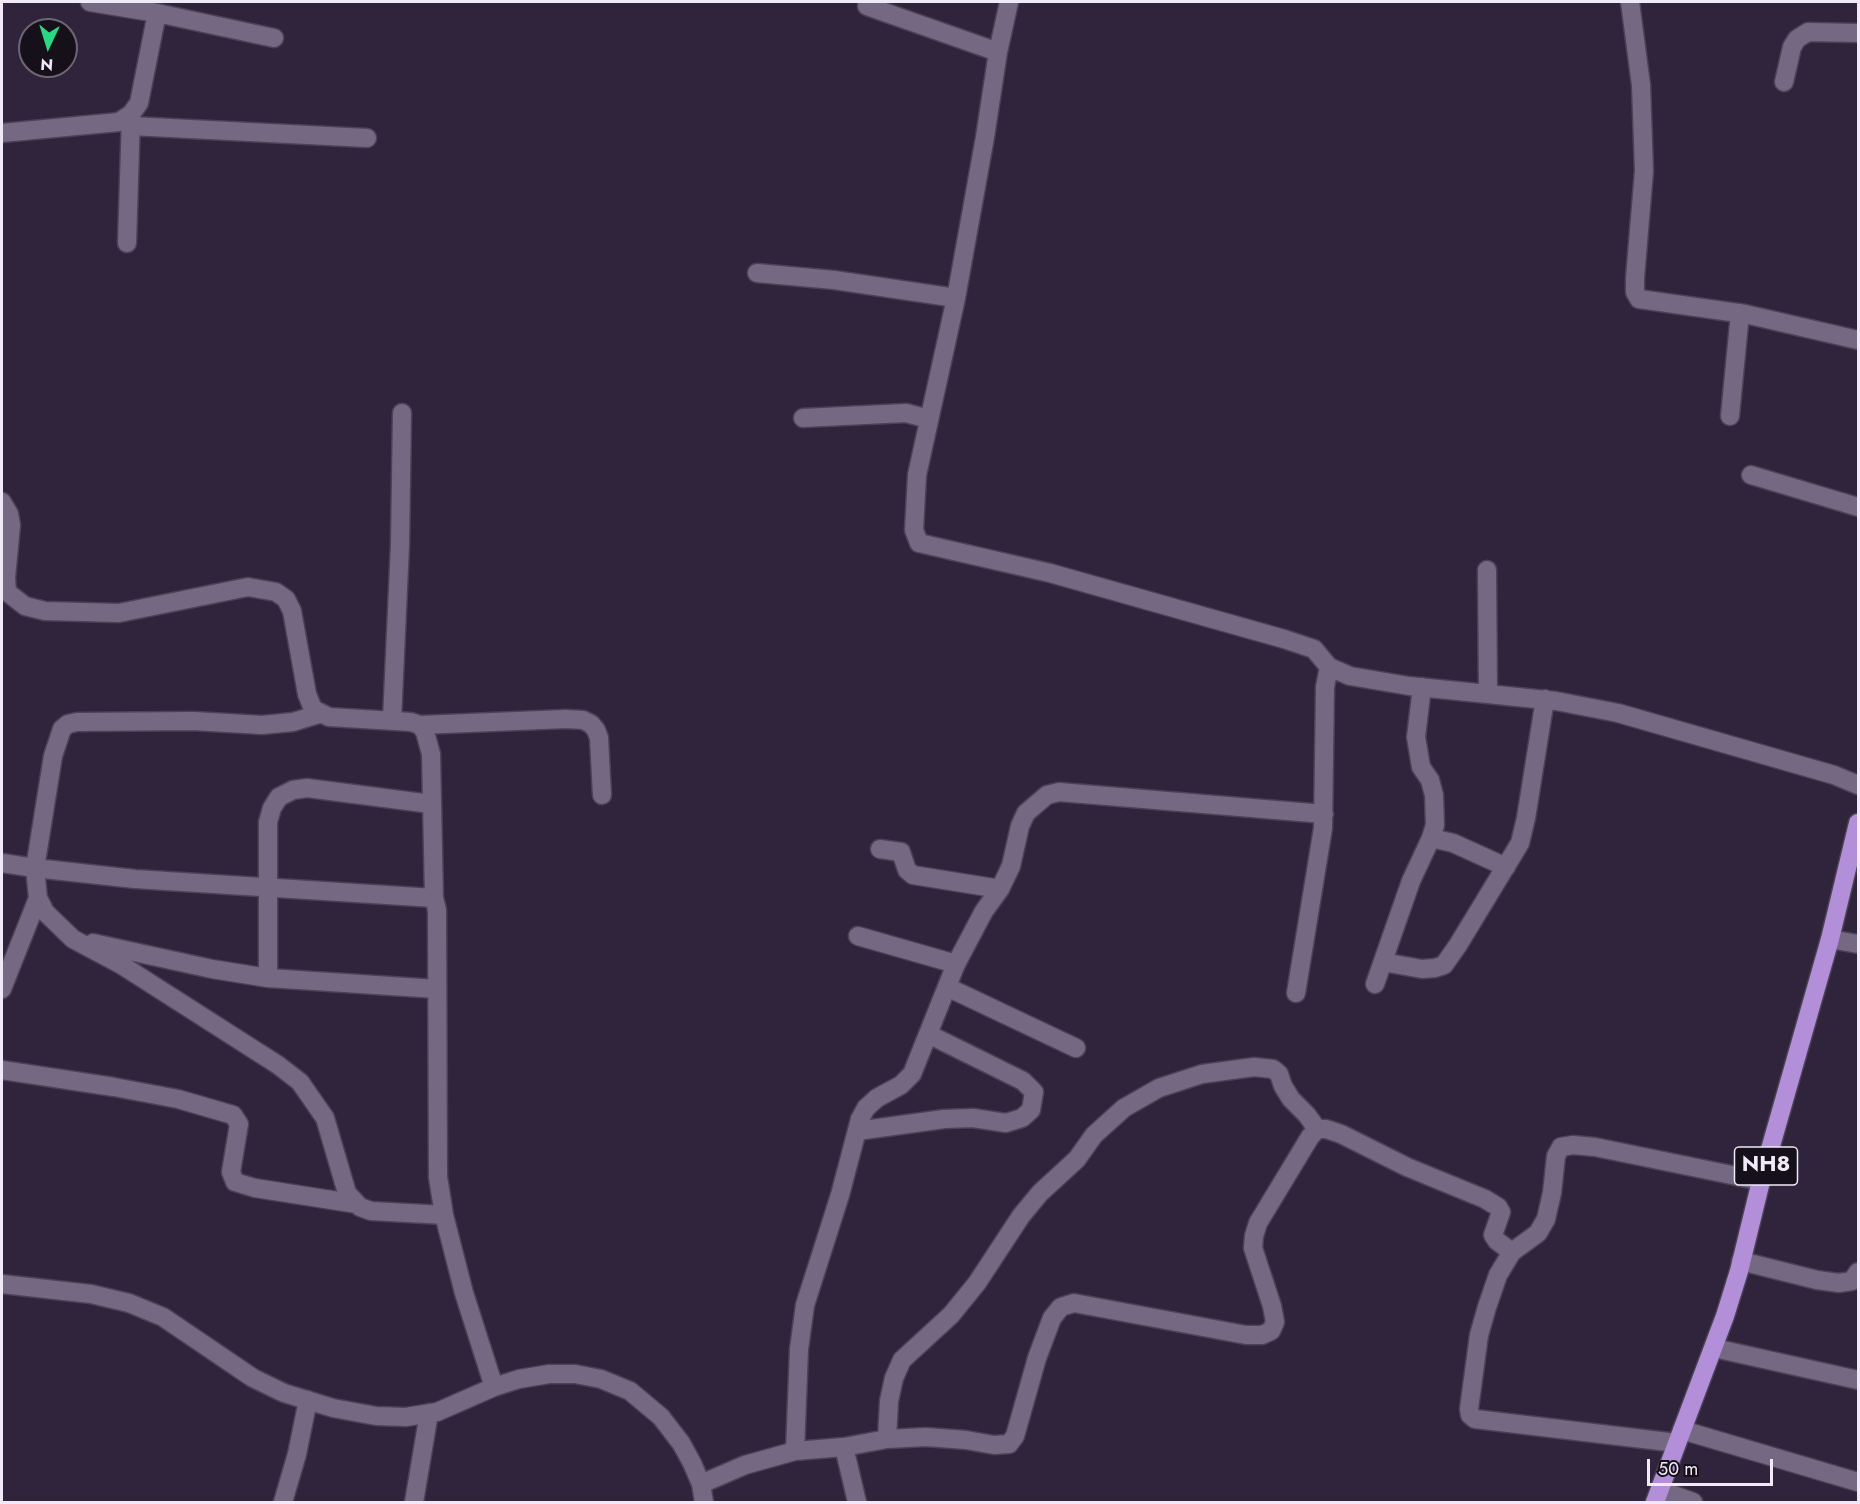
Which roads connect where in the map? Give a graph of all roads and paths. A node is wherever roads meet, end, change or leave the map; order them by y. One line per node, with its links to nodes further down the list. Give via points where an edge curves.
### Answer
1 (90, 2): 4 (street)
2 (1009, 2): 9 (street)
3 (1630, 2): 17 (street, via 1641,85 1644,171 1635,292 1639,299 1650,302)
4 (125, 4): 6 (street)
5 (867, 6): 9 (street)
6 (158, 13): 8 (street); 11 (street, via 139,103)
7 (1858, 33): 10 (street, via 1808,32 1797,39)
8 (274, 38)
9 (998, 52): 16 (street)
10 (1784, 82)
11 (131, 120): 12 (street); 13 (street); 14 (street)
12 (2, 133)
13 (368, 138)
14 (127, 243)
15 (757, 273): 16 (street)
16 (956, 298): 22 (street)
17 (1740, 313): 18 (street); 20 (street)
18 (1858, 340)
19 (402, 413): 32 (street)
20 (1730, 416)
21 (803, 418): 22 (street, via 906,413)
22 (929, 419): 27 (street, via 915,497 914,530 919,543 1050,573 1284,639 1314,649)
23 (1751, 475): 25 (street)
24 (2, 502): 31 (street, via 12,525 7,592 25,606 45,611 119,613 248,588 276,592 286,599 292,611 307,694 313,709)
25 (1858, 507)
26 (1487, 570): 29 (street)
27 (1329, 667): 28 (street, via 1350,676); 37 (street, via 1325,687)
28 (1422, 687): 29 (street); 39 (street, via 1416,737 1421,767 1434,795 1435,825)
29 (1488, 694): 30 (street)
30 (1545, 699): 34 (street, via 1618,713); 42 (street, via 1526,818 1520,843)
31 (320, 714): 32 (street); 43 (street, via 262,725 193,721 68,724 62,729 53,756)
32 (392, 720): 33 (street)
33 (420, 725): 35 (street, via 583,720 591,724 599,738); 36 (street, via 431,754)
34 (1858, 785)
35 (602, 795)
36 (431, 804): 44 (street, via 307,788 279,796 268,822); 47 (street)
37 (1324, 814): 45 (street, via 1059,792 1047,795 1026,813); 59 (street)
38 (1858, 823): 50 (highway, NH8)
39 (1431, 838): 42 (street, via 1453,843); 52 (street, via 1411,881)
40 (880, 849): 45 (street, via 901,852 907,870 914,875)
41 (2, 863): 43 (street)
42 (1506, 867): 52 (street, via 1444,964 1422,969)
43 (35, 868): 44 (street); 46 (street)
44 (269, 887): 47 (street); 54 (street)
45 (1000, 889): 53 (street)
46 (38, 898): 49 (street, via 45,912); 57 (street)
47 (434, 898): 58 (street)
48 (858, 936): 53 (street)
49 (73, 939): 54 (street); 66 (street, via 120,964 300,1082 325,1118 347,1192)
50 (1830, 939): 51 (street); 65 (highway, NH8)
51 (1858, 944)
52 (1383, 962): 55 (street)
53 (956, 964): 56 (street)
54 (268, 978): 58 (street)
55 (1375, 984)
56 (947, 987): 60 (street); 61 (street)
57 (2, 989)
58 (437, 989): 67 (street, via 438,1177)
59 (1296, 993)
60 (928, 1034): 64 (street, via 912,1074 866,1107); 64 (street, via 1023,1081 1034,1092 1031,1110 1006,1123 944,1119)
61 (1076, 1048)
62 (2, 1070): 66 (street, via 178,1099 233,1115 239,1124 231,1172 235,1182)
63 (1317, 1129): 68 (street, via 1341,1134 1498,1207 1502,1212 1493,1235); 78 (street, via 1291,1099 1273,1069 1254,1067 1202,1074 1159,1088 1124,1108 1040,1193 951,1315 902,1360 889,1401); 78 (street, via 1254,1236 1253,1248 1272,1306 1275,1323 1271,1331 1246,1335 1074,1303 1061,1307 1052,1318 1015,1436 1009,1444 926,1437)
64 (857, 1131): 80 (street, via 805,1305)
65 (1761, 1181): 68 (street, via 1594,1147 1561,1147 1556,1156 1546,1220 1538,1233); 69 (highway, NH8)
66 (357, 1204): 67 (street, via 371,1211)
67 (444, 1215): 74 (street)
68 (1512, 1252): 77 (street, via 1498,1275 1479,1335 1470,1415 1495,1422)
69 (1741, 1262): 70 (street, via 1839,1283 1852,1281); 72 (highway, NH8)
70 (1858, 1272)
71 (2, 1284): 75 (street, via 91,1294 129,1303 162,1317 254,1378)
72 (1714, 1348): 73 (street); 77 (highway, NH8)
73 (1858, 1380)
74 (494, 1387): 76 (street); 82 (street, via 549,1374 575,1374 601,1378 630,1391 661,1417 681,1443)
75 (308, 1400): 76 (street, via 376,1416); 84 (street)
76 (429, 1413): 85 (street)
77 (1680, 1436): 81 (street); 83 (highway, NH8)
78 (887, 1439): 79 (street)
79 (844, 1447): 80 (street); 87 (street)
80 (795, 1451): 82 (street, via 745,1465)
81 (1858, 1482)
82 (701, 1484): 86 (street)
83 (1657, 1496): 88 (street)
84 (283, 1503)
85 (414, 1503)
86 (704, 1503)
87 (857, 1503)
88 (1693, 1503)

